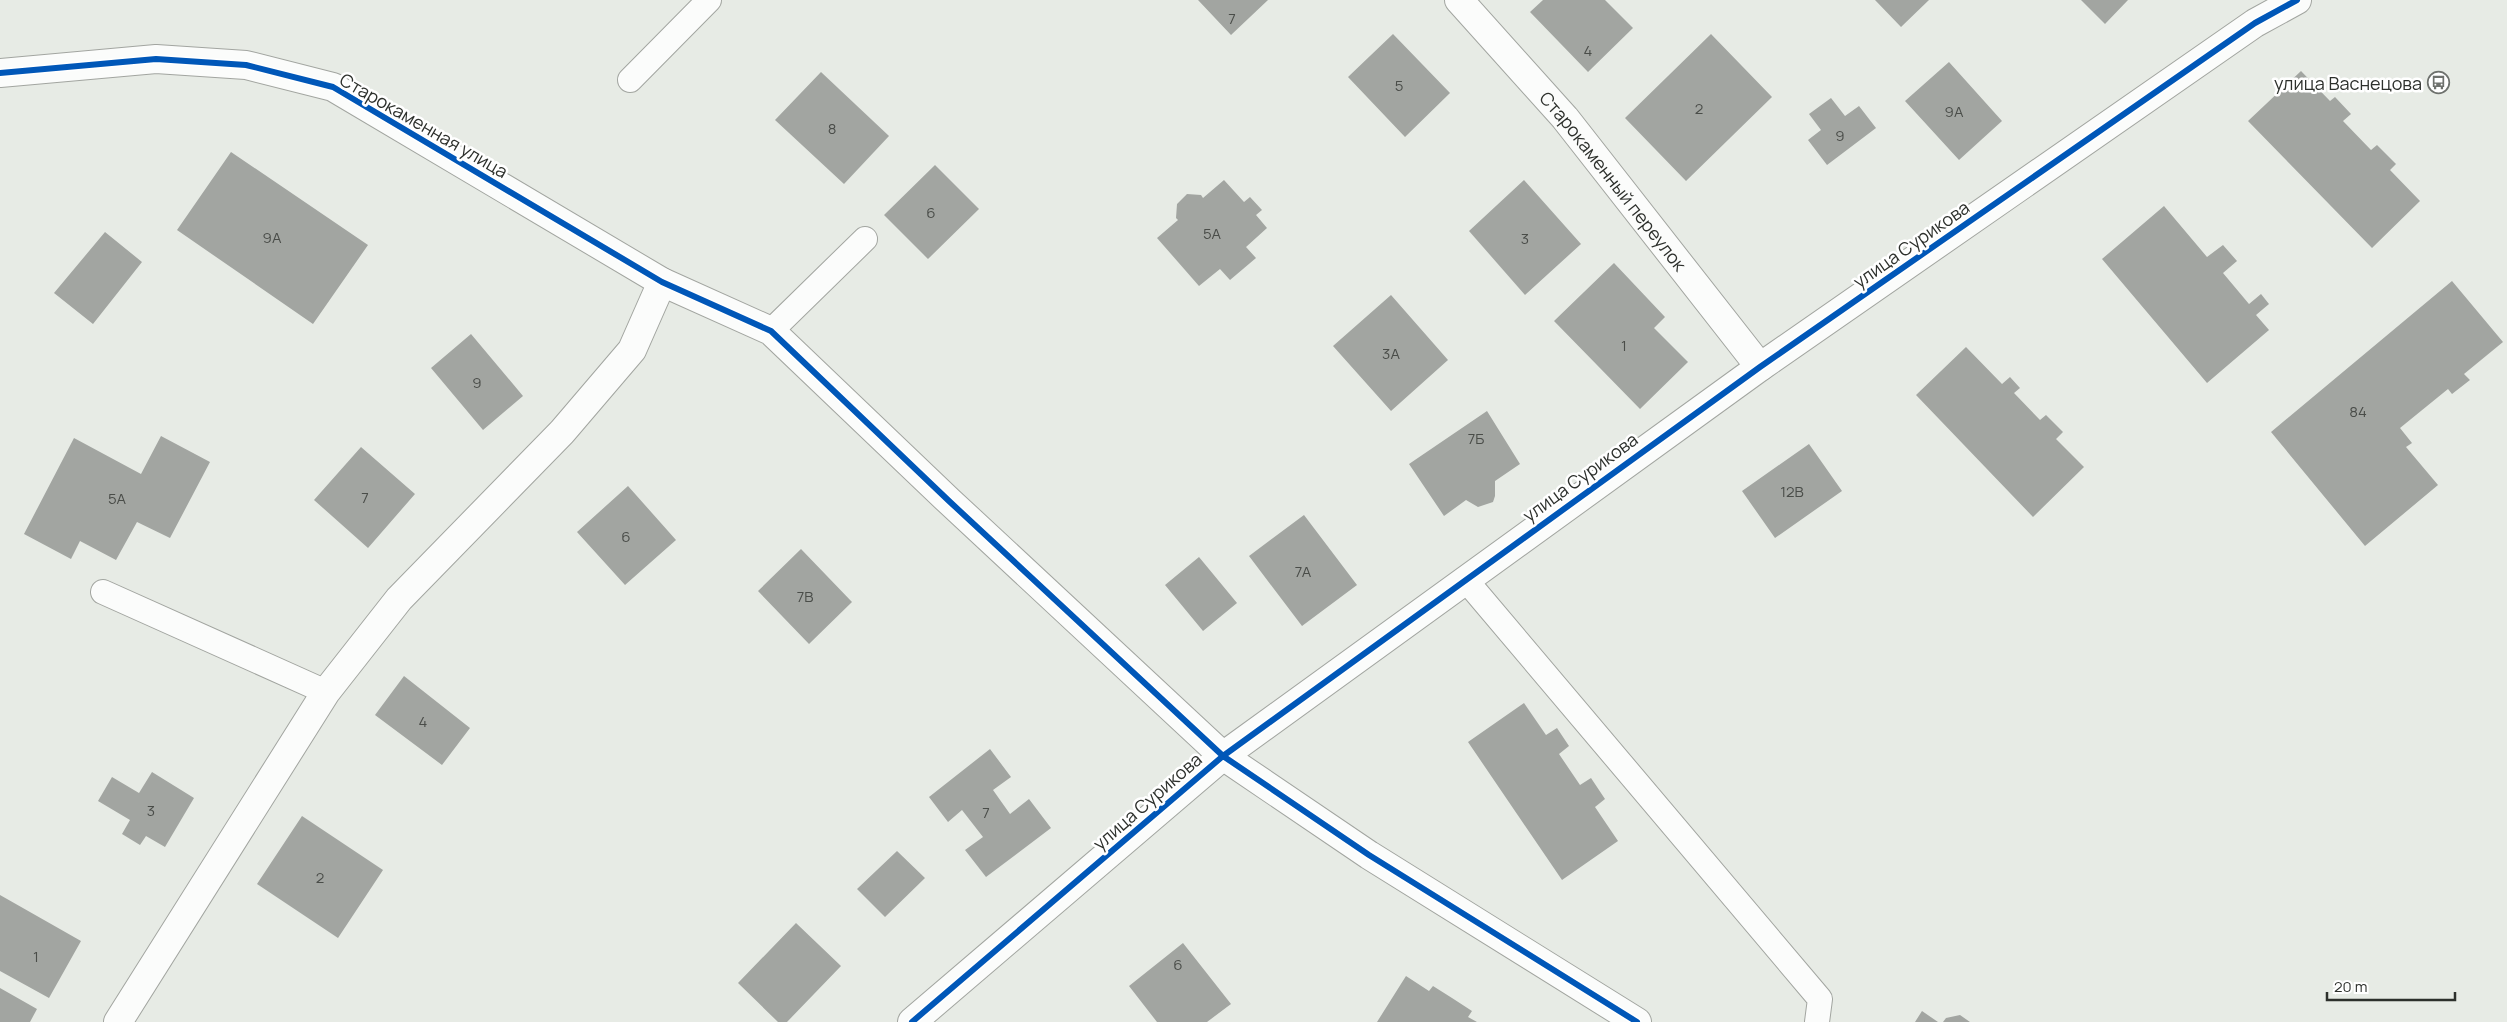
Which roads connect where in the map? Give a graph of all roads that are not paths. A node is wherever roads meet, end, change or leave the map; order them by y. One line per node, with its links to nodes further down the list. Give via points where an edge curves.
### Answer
1 (709, 0): 5 (lane)
2 (1459, 0): 9 (street, Старокаменный переулок, via 1565,118)
3 (2297, 0): 9 (street, улица Сурикова, via 2255,23)
4 (0, 73): 7 (street, Старокаменная улица, via 156,59 246,65 333,87)
5 (630, 80)
6 (865, 239): 8 (lane)
7 (662, 282): 8 (street, Старокаменная улица); 12 (street, via 632,350 562,432 399,599)
8 (771, 331): 13 (street, Старокаменная улица)
9 (1760, 366): 10 (street, улица Сурикова)
10 (1465, 578): 13 (street, улица Сурикова); 17 (lane, via 1820,999)
11 (103, 592): 12 (lane)
12 (326, 692): 14 (street)
13 (1223, 756): 15 (street, улица Сурикова); 16 (street, Старокаменная улица, via 1368,855)
14 (118, 1022)
15 (912, 1022)
16 (1637, 1022)
17 (1817, 1022)

